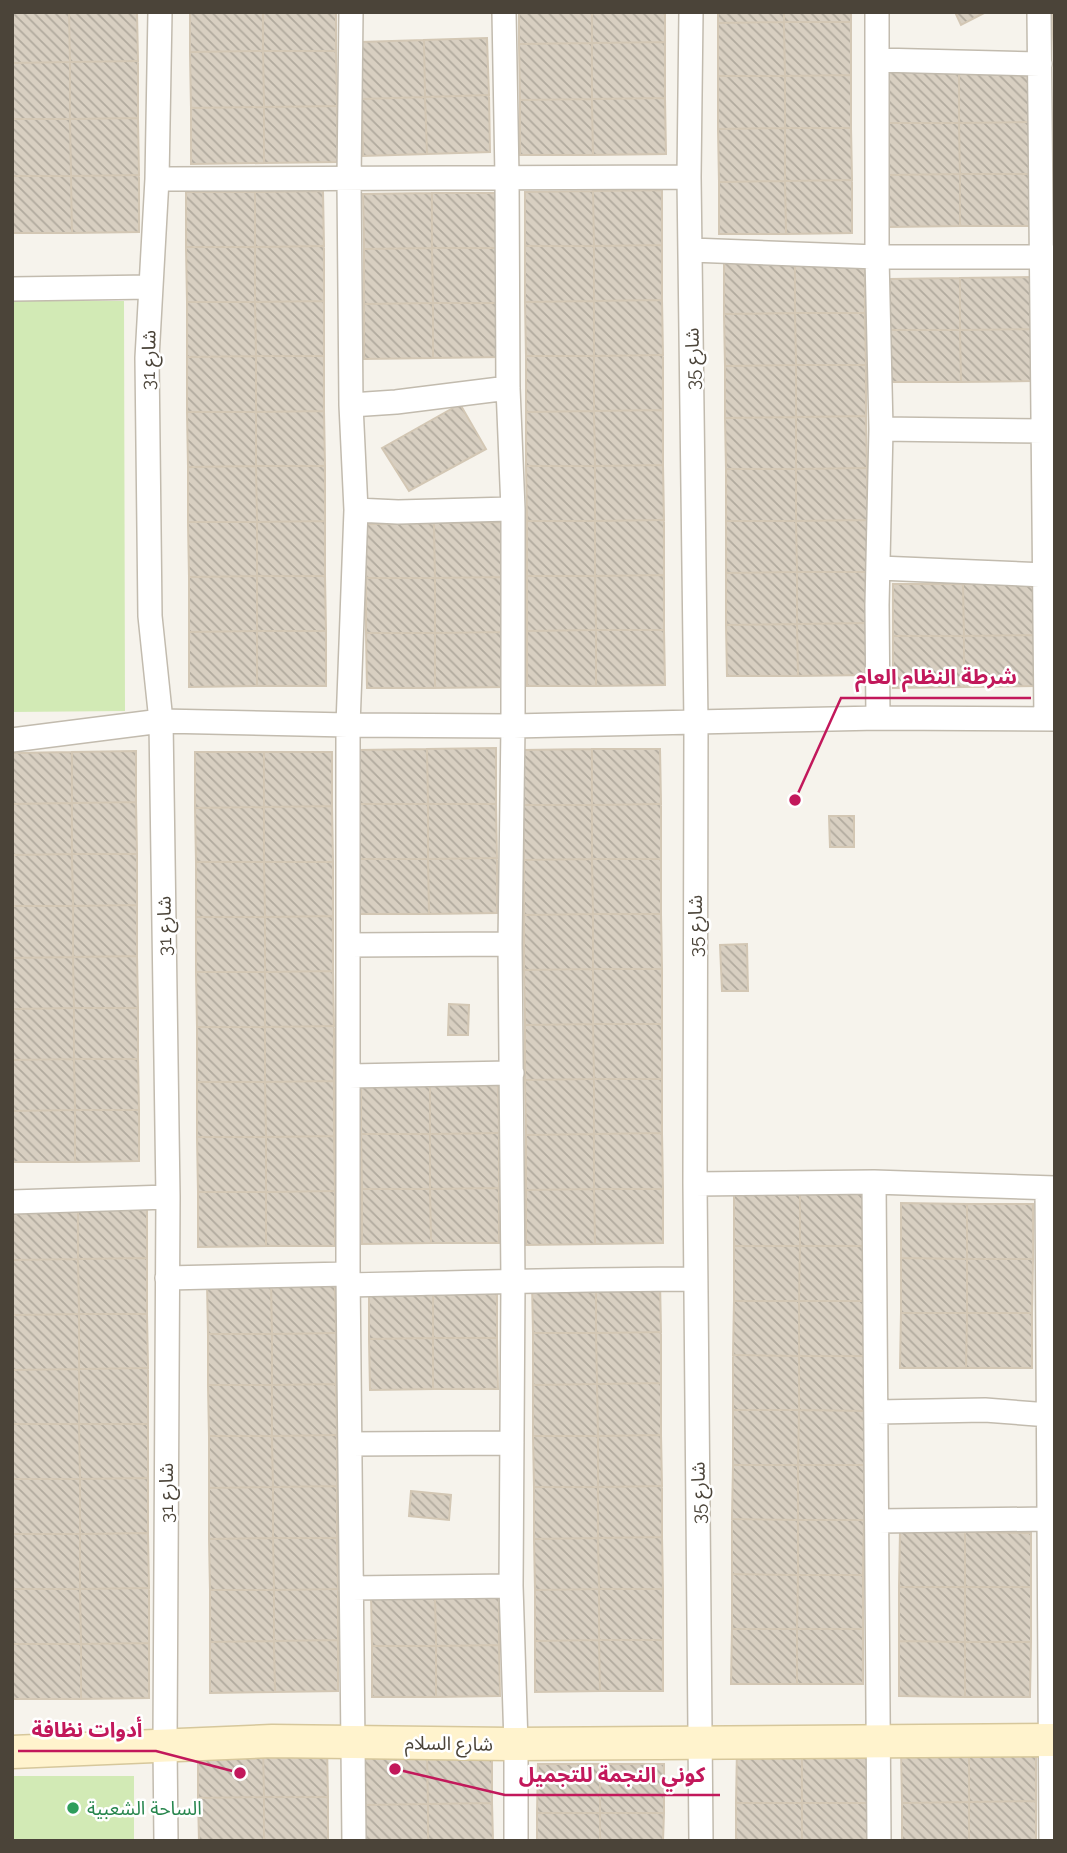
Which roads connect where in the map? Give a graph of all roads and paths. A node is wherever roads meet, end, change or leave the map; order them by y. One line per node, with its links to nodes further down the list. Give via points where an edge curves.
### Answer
1 (160, 12): 11 (street, شارع 31)
2 (351, 12): 12 (street)
3 (504, 12): 9 (street)
4 (691, 12): 10 (street, شارع 35)
5 (877, 12): 7 (street)
6 (1039, 12): 8 (street)
7 (878, 60): 8 (street); 14 (street)
8 (1040, 64): 15 (street)
9 (508, 177): 10 (street); 12 (street); 18 (street)
10 (689, 177): 13 (street, شارع 35)
11 (157, 179): 12 (street); 16 (street, شارع 31)
12 (349, 180): 19 (street)
13 (691, 250): 14 (street); 29 (street, شارع 35)
14 (877, 257): 15 (street); 20 (street)
15 (1048, 257): 21 (street)
16 (151, 287): 17 (street); 28 (street, شارع 31, via 147,358 150,616)
17 (12, 289)
18 (508, 388): 19 (street); 22 (street)
19 (351, 405): 23 (street)
20 (881, 429): 21 (street); 24 (street)
21 (1044, 431): 25 (street)
22 (513, 509): 23 (street); 31 (street)
23 (356, 510): 30 (street)
24 (879, 568): 25 (street); 26 (street)
25 (1045, 575): 27 (street)
26 (878, 718): 27 (street); 29 (street)
27 (1051, 719)
28 (161, 721): 30 (street); 32 (street); 40 (street, شارع 31)
29 (696, 723): 31 (street); 38 (street, شارع 35)
30 (348, 725): 31 (street); 34 (street)
31 (513, 726): 33 (street)
32 (12, 740)
33 (510, 944): 34 (street); 35 (street)
34 (349, 945): 36 (street)
35 (512, 1073): 36 (street); 45 (street)
36 (349, 1076): 44 (street)
37 (874, 1182): 38 (street); 39 (street); 46 (street)
38 (695, 1184): 43 (street, شارع 35)
39 (1051, 1188): 47 (street)
40 (168, 1197): 41 (street); 42 (street, شارع 31)
41 (12, 1202)
42 (167, 1278): 44 (street); 58 (street, شارع 31)
43 (695, 1279): 45 (street); 57 (street, شارع 35)
44 (348, 1280): 45 (street); 49 (street)
45 (513, 1282): 48 (street)
46 (877, 1412): 47 (street, via 985,1410); 51 (street)
47 (1049, 1415): 50 (street)
48 (512, 1443): 49 (street); 52 (street)
49 (350, 1444): 53 (street)
50 (1048, 1519): 51 (street); 54 (street)
51 (878, 1521): 56 (street)
52 (511, 1586): 53 (street); 59 (street)
53 (352, 1588): 55 (street)
54 (1052, 1740): 56 (street, شارع السلام); 66 (street)
55 (354, 1741): 58 (street, شارع السلام); 59 (street, شارع السلام); 62 (street)
56 (879, 1741): 57 (street, شارع السلام); 65 (street)
57 (700, 1743): 59 (street, شارع السلام); 64 (street, شارع 35)
58 (165, 1744): 60 (street, شارع السلام); 61 (street, شارع 31)
59 (516, 1744): 63 (street)
60 (12, 1752)
61 (166, 1841)
62 (354, 1841)
63 (516, 1841)
64 (701, 1841)
65 (879, 1841)
66 (1051, 1841)

